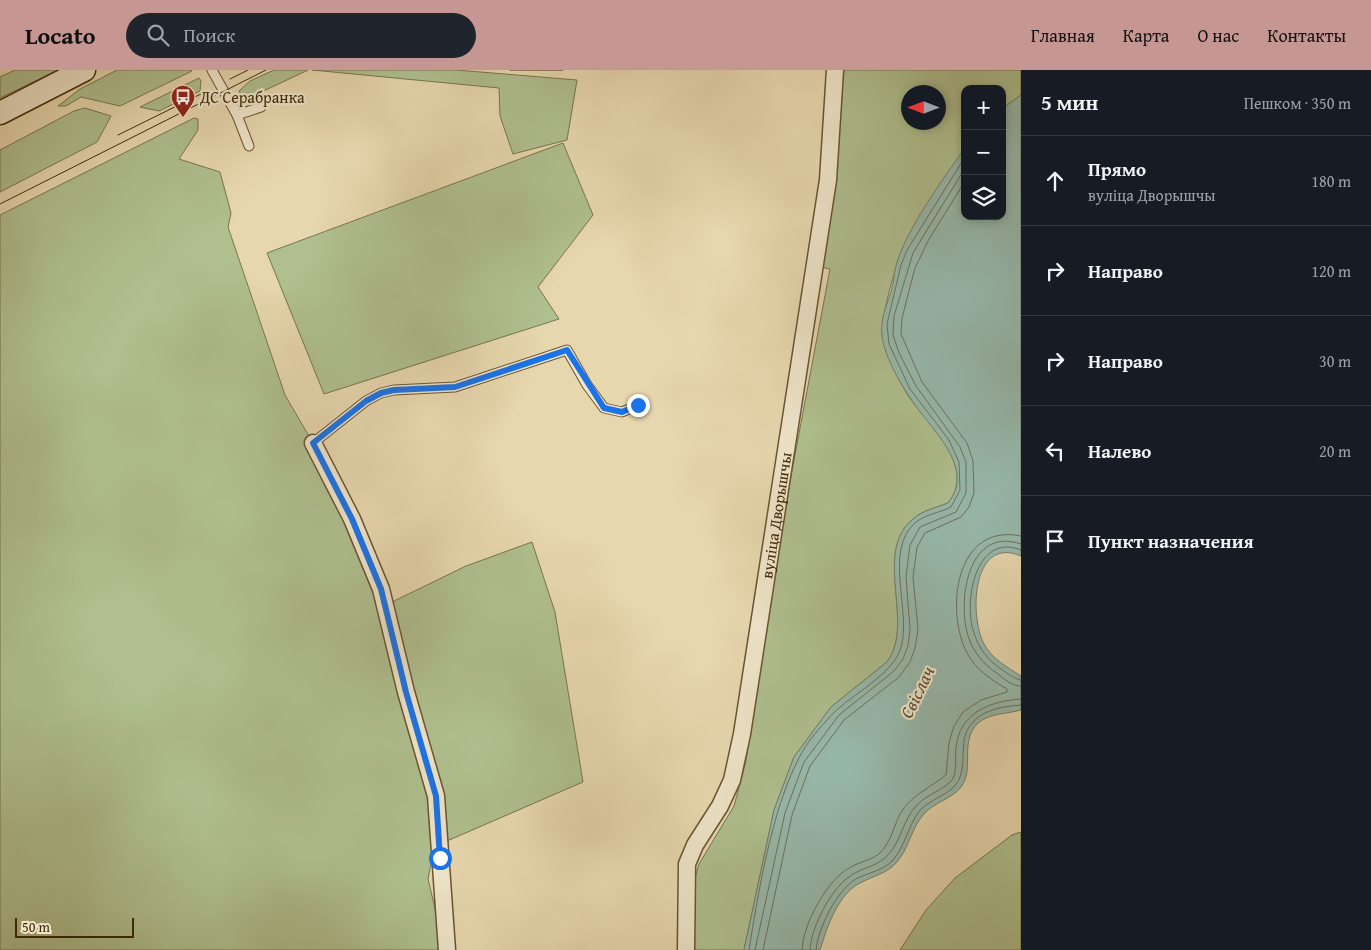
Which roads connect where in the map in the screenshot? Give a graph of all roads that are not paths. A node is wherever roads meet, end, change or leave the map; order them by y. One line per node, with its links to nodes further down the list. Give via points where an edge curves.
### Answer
1 (84, 70): 5 (main road)
2 (212, 70): 6 (lane)
3 (835, 70): 11 (street, вуліца Дворышчы, via 828,180 742,734 732,780 720,806 694,845 687,864)
4 (261, 107): 6 (lane)
5 (0, 113)
6 (237, 116): 7 (lane)
7 (249, 146)
8 (638, 405): 9 (lane, via 622,412 604,408 567,350 455,387 381,393)
9 (313, 443): 10 (street, via 352,519 381,589 436,796)
10 (447, 950)
11 (686, 950)

